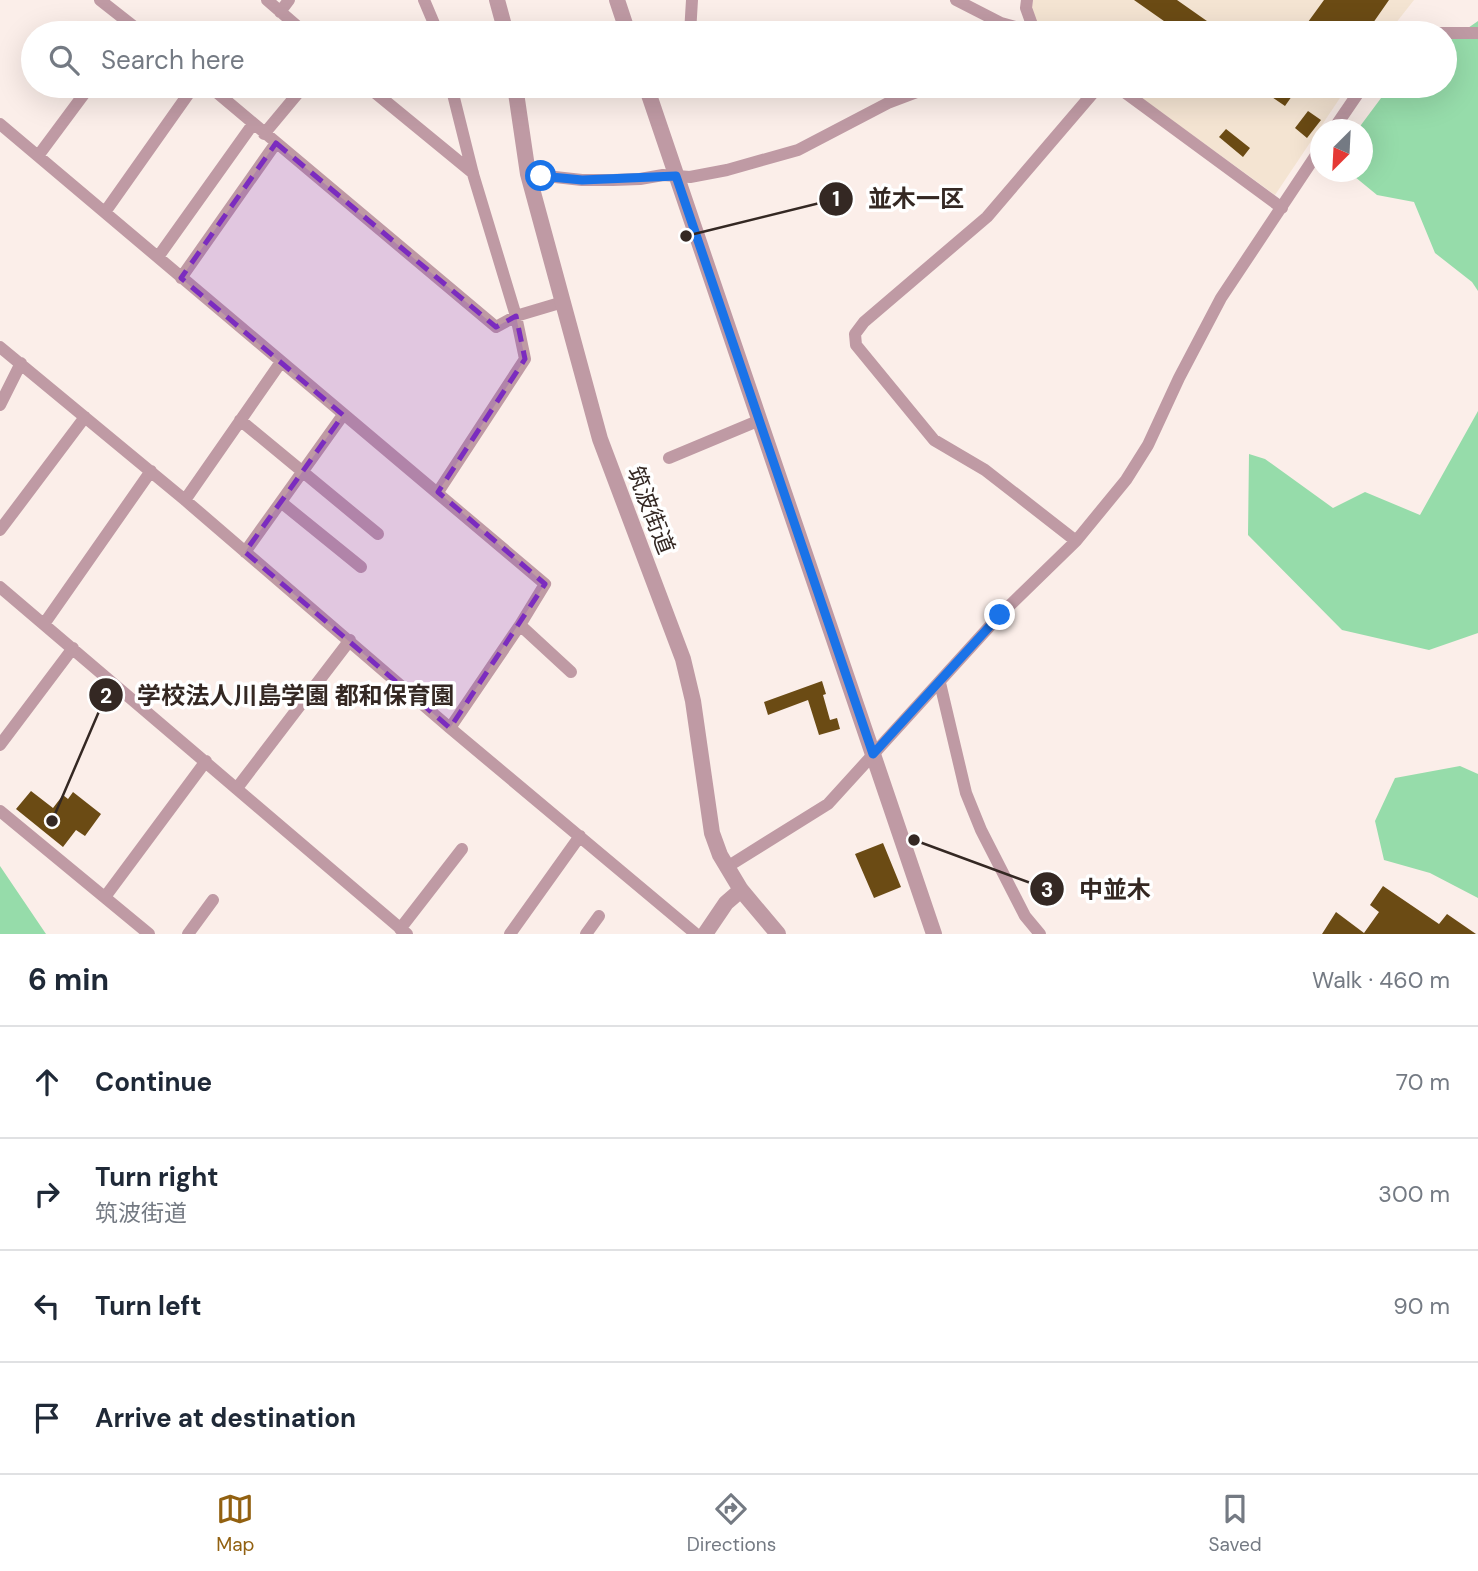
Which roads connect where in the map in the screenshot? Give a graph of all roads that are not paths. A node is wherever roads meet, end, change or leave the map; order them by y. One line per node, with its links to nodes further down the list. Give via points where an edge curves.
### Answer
1 (100, 0): 11 (street)
2 (267, 0): 10 (street)
3 (289, 0): 10 (street)
4 (424, 0): 13 (street)
5 (497, 0): 14 (street)
6 (617, 0): 15 (street)
7 (692, 0): 16 (street)
8 (956, 0): 17 (street)
9 (1027, 0): 18 (street)
10 (280, 12): 12 (street)
11 (124, 21)
12 (291, 21)
13 (433, 21)
14 (503, 21)
15 (624, 21)
16 (691, 21)
17 (997, 21)
18 (1031, 21)
19 (1457, 33): 20 (street)
20 (1478, 33)
21 (81, 98): 38 (street)
22 (186, 98): 44 (street)
23 (223, 98): 35 (street)
24 (294, 98): 36 (street)
25 (381, 98): 40 (street)
26 (454, 98): 40 (street)
27 (517, 98): 41 (street, 筑波街道)
28 (650, 98): 42 (street)
29 (901, 98): 42 (street, via 798,150 727,170)
30 (1089, 98): 65 (street, via 987,217 855,334 856,345 934,440 985,470)
31 (1132, 98): 43 (street)
32 (1355, 98): 33 (street)
33 (1341, 119)
34 (0, 124): 38 (street)
35 (253, 124): 36 (street); 45 (street)
36 (264, 134): 37 (street)
37 (276, 144): 46 (street); 48 (street, via 496,327)
38 (38, 156): 44 (street)
39 (1310, 166): 43 (street)
40 (473, 174): 48 (street)
41 (528, 174): 42 (street, via 582,180); 47 (street, 筑波街道)
42 (676, 176): 56 (street)
43 (1282, 208): 65 (street, via 1221,298 1148,445)
44 (105, 212): 45 (street)
45 (158, 257): 46 (street)
46 (181, 278): 50 (street)
47 (563, 302): 48 (street); 83 (street, 筑波街道, via 600,439 683,659 712,833)
48 (516, 316): 60 (street, via 525,359)
49 (0, 346): 51 (street)
50 (281, 362): 53 (street); 55 (street)
51 (21, 363): 52 (street); 54 (street)
52 (0, 405)
53 (344, 415): 59 (street); 60 (street)
54 (85, 417): 58 (street); 63 (street)
55 (240, 420): 59 (street); 61 (street)
56 (760, 420): 57 (street); 77 (street)
57 (669, 458)
58 (150, 471): 61 (street); 69 (street)
59 (303, 472): 62 (street); 64 (street)
60 (438, 492): 70 (street, via 545,584)
61 (186, 500): 66 (street)
62 (282, 502): 66 (street); 67 (street)
63 (0, 530)
64 (379, 534)
65 (1076, 541): 74 (street, via 1000,615)
66 (245, 552): 71 (street)
67 (361, 567)
68 (0, 587): 69 (street)
69 (44, 624): 72 (street)
70 (520, 625): 73 (street); 75 (street)
71 (350, 640): 75 (street); 79 (street)
72 (73, 648): 76 (street); 78 (street)
73 (571, 672)
74 (940, 683): 77 (street); 97 (street, via 966,793 1025,916)
75 (450, 728): 81 (street)
76 (0, 745)
77 (873, 754): 83 (street, via 828,804); 96 (street)
78 (206, 761): 79 (street); 85 (street)
79 (237, 788): 88 (street)
80 (0, 811): 85 (street)
81 (580, 836): 91 (street); 93 (street)
82 (462, 849): 88 (street)
83 (727, 867): 84 (street, 筑波街道)
84 (741, 890): 94 (street); 95 (street, 筑波街道)
85 (105, 897): 89 (street)
86 (213, 900): 90 (street)
87 (599, 916): 92 (street)
88 (403, 931)
89 (149, 934)
90 (188, 934)
91 (510, 934)
92 (586, 934)
93 (696, 934)
94 (705, 934)
95 (778, 934)
96 (934, 934)
97 (1040, 934)

